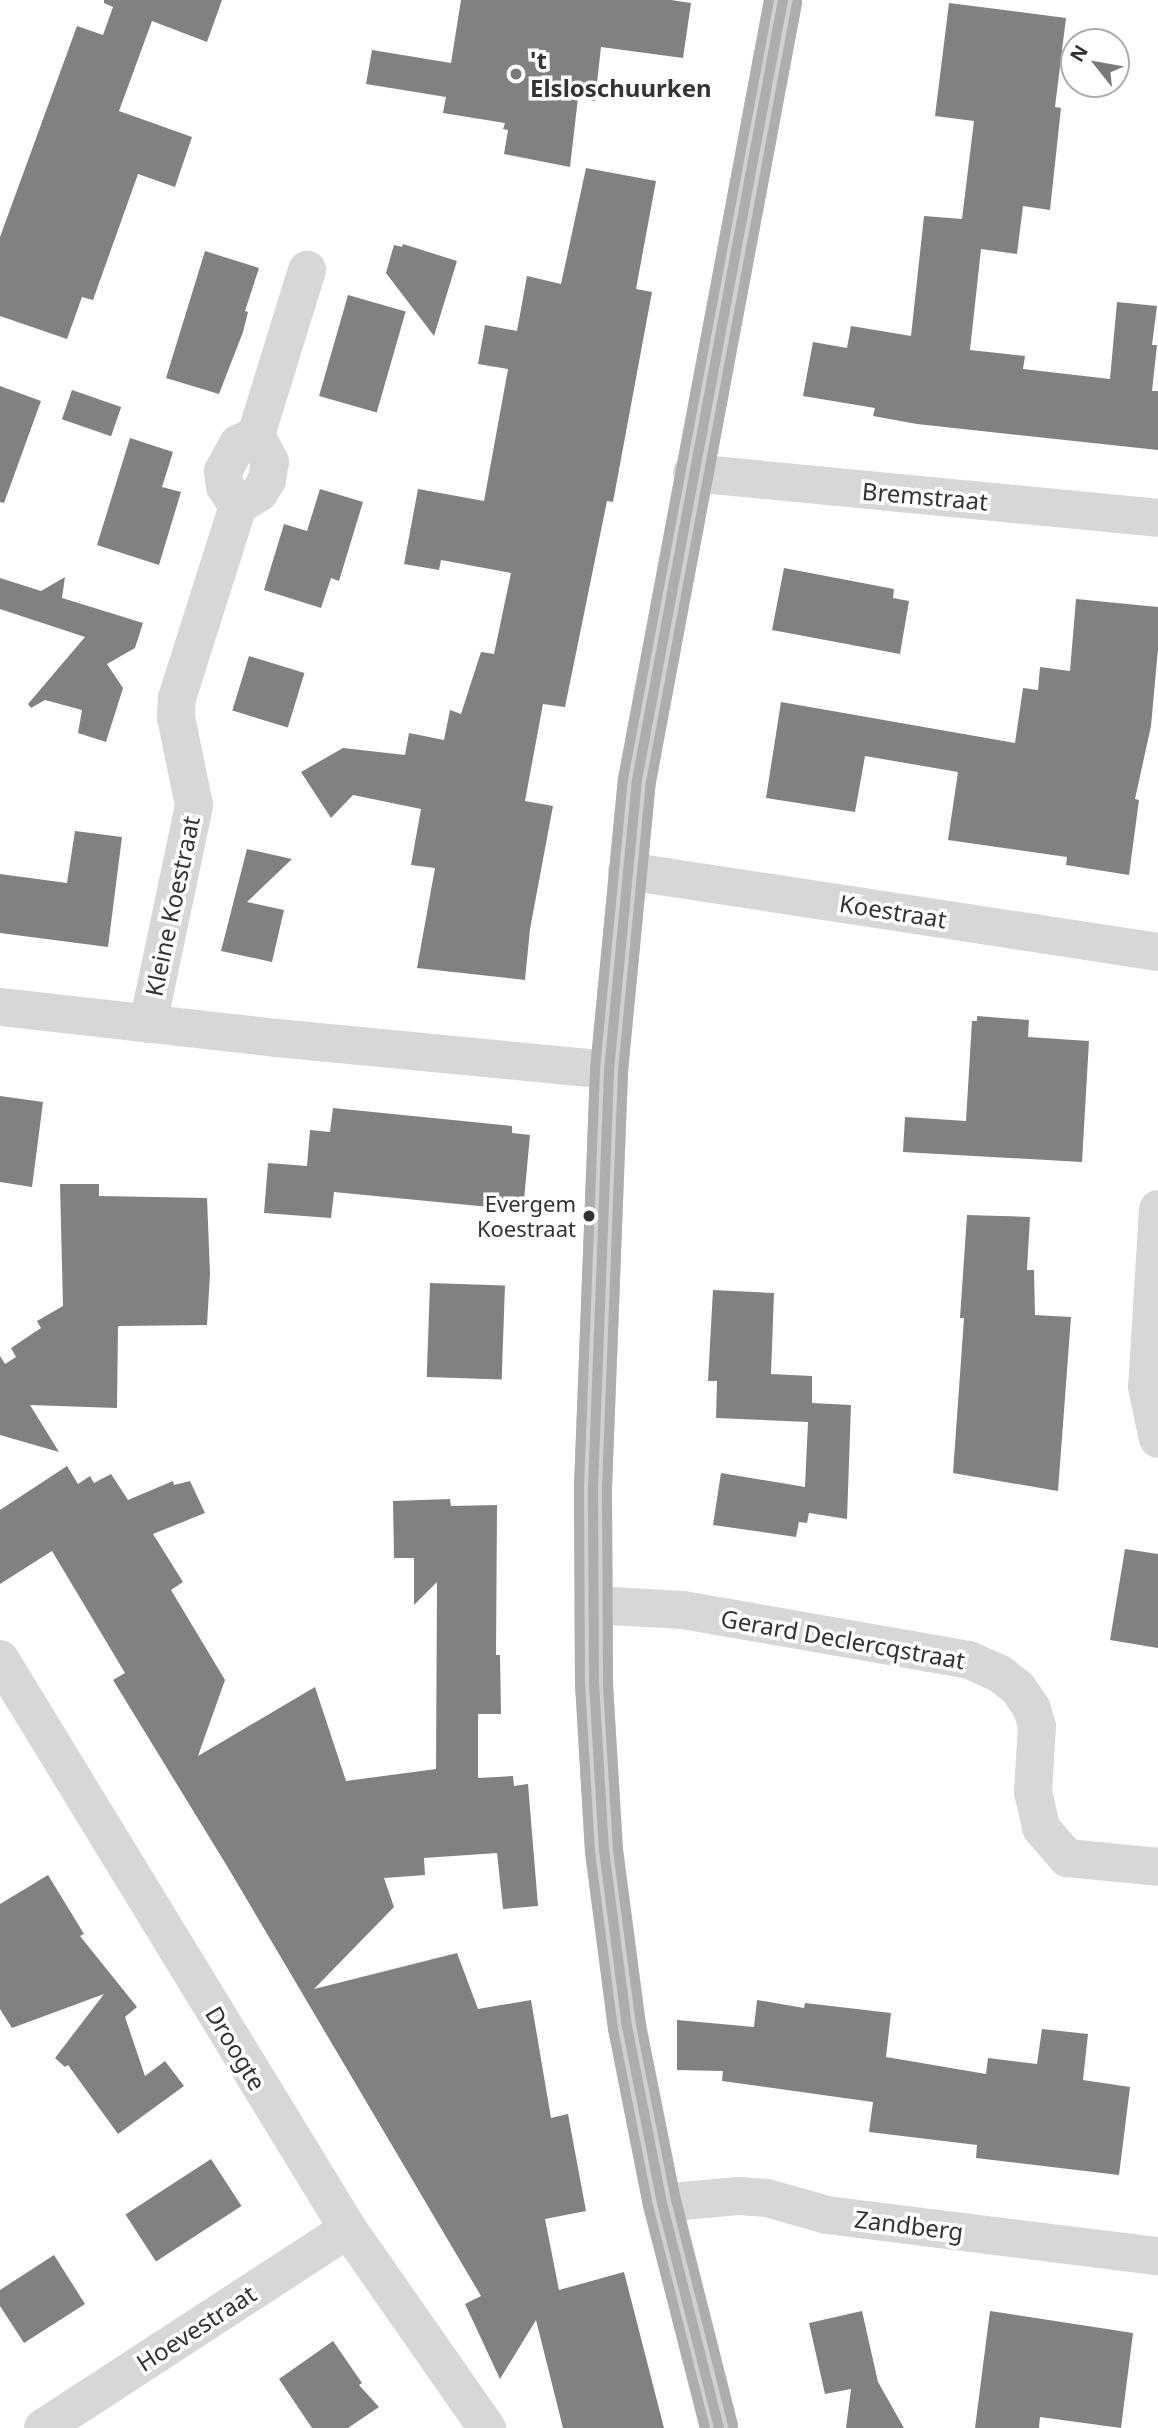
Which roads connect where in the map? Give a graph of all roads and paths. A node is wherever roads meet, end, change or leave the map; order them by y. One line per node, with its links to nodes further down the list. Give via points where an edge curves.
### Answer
1 (783, 0): 3 (street)
2 (307, 270): 8 (street, Kleine Koestraat, via 256,435 238,444 223,471 225,487 238,506 177,698 176,717 194,805)
3 (692, 473): 4 (street, Bremstraat); 5 (street, via 637,780)
4 (1158, 518)
5 (627, 871): 6 (street, Koestraat); 9 (street)
6 (1158, 952)
7 (0, 1007): 8 (street, Kleine Koestraat)
8 (148, 1024): 9 (street, Kleine Koestraat)
9 (609, 1070): 12 (street, via 593,1488)
10 (1158, 1209): 11 (street, via 1147,1387)
11 (1158, 1438)
12 (594, 1605): 14 (street, Gerard Declercqstraat, via 697,1613 969,1660 1000,1674 1018,1688 1037,1726 1033,1792 1041,1828 1068,1858); 15 (street, via 604,1851 627,2027)
13 (0, 1659): 16 (street, Droogte)
14 (1158, 1867)
15 (662, 2203): 17 (street, Zandberg, via 767,2198 827,2215); 20 (street)
16 (348, 2229): 18 (street, Hoevestraat); 19 (street, Droogte)
17 (1158, 2256)
18 (43, 2428)
19 (487, 2428)
20 (719, 2428)

